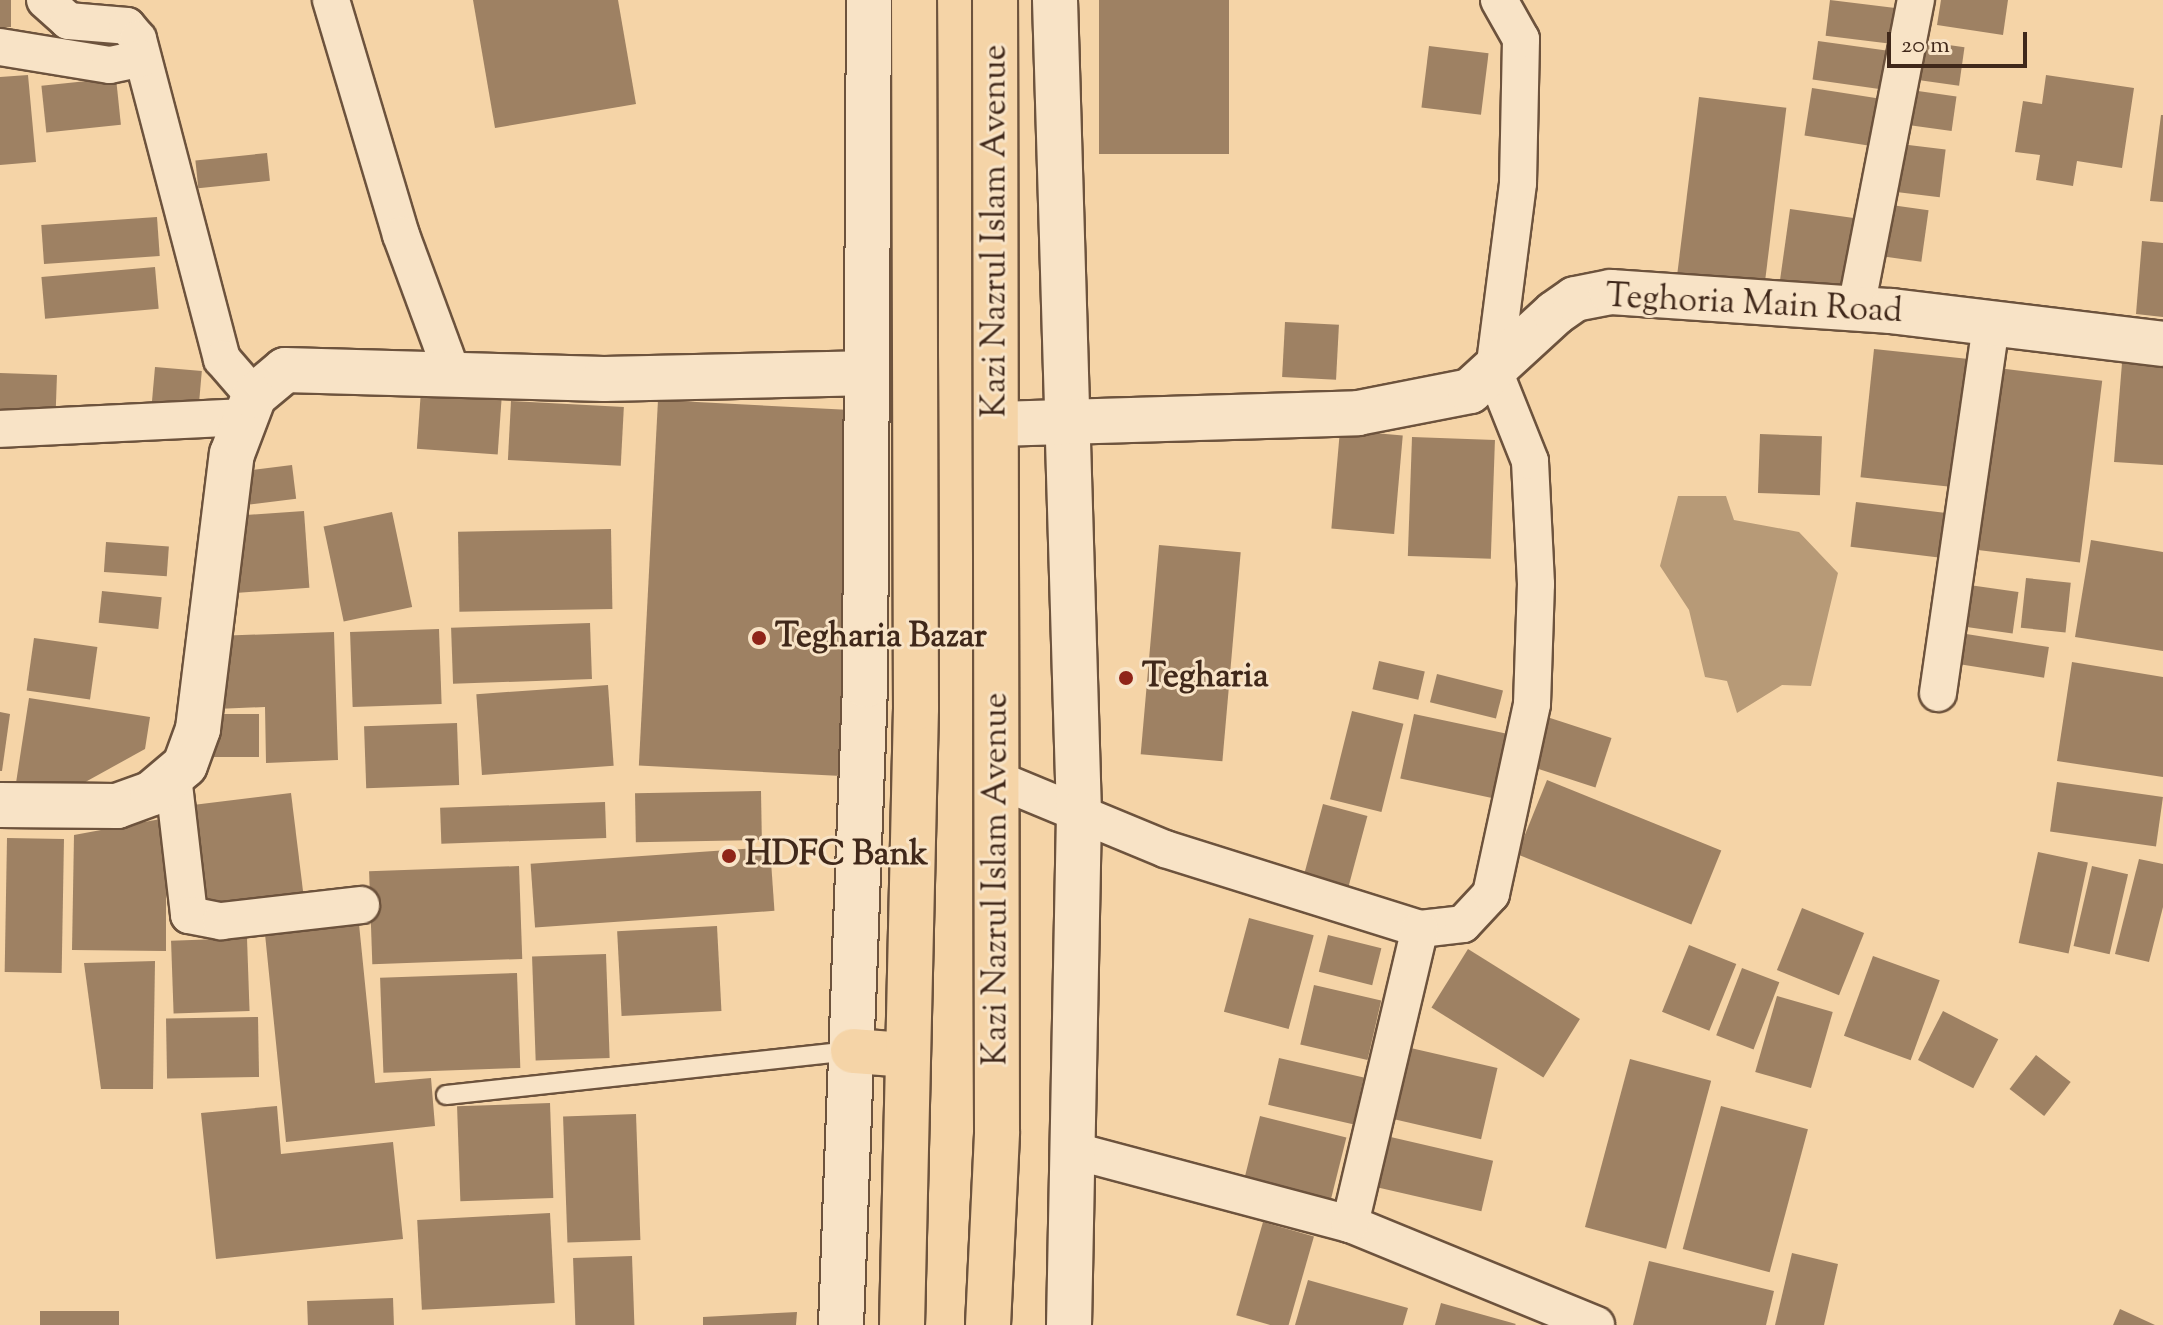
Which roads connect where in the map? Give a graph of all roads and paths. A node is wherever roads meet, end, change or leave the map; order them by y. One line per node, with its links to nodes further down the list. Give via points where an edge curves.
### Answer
1 (45, 0): 10 (street, via 68,21 127,26)
2 (331, 0): 14 (street, via 401,235)
3 (869, 0): 16 (street)
4 (914, 0): 29 (main road, via 916,708)
5 (995, 0): 19 (main road, Kazi Nazrul Islam Avenue)
6 (1055, 0): 18 (street)
7 (1499, 0): 15 (street, via 1521,39 1518,183)
8 (1916, 0): 11 (street)
9 (0, 47): 10 (street, via 110,65)
10 (142, 58): 17 (street, via 222,359)
11 (1856, 308): 12 (street, Teghoria Main Road); 15 (street, Teghoria Main Road, via 1611,292 1575,299)
12 (1991, 323): 13 (street, Teghoria Main Road); 21 (street)
13 (2163, 344)
14 (451, 370): 16 (street, via 604,379); 17 (street, via 311,365 285,370)
15 (1494, 371): 18 (street, Teghoria Main Road, via 1470,391 1358,413); 27 (street, via 1530,461 1532,704 1491,894 1463,924)
16 (862, 373): 28 (street, via 865,685)
17 (248, 407): 20 (street); 22 (street, via 224,503 198,729)
18 (1071, 421): 19 (street, Teghoria Main Road); 25 (street)
19 (997, 424): 23 (main road, Kazi Nazrul Islam Avenue)
20 (0, 429)
21 (1938, 693)
22 (173, 776): 24 (street, via 117,806); 26 (street, via 189,915 221,921)
23 (996, 779): 25 (street); 35 (main road, Kazi Nazrul Islam Avenue, via 997,1131)
24 (0, 805)
25 (1079, 814): 27 (street, via 1165,849); 31 (street)
26 (361, 905)
27 (1420, 929): 32 (street)
28 (853, 1051): 29 (main road); 30 (lane); 33 (street)
29 (907, 1055): 34 (main road)
30 (446, 1095)
31 (1075, 1151): 32 (street); 36 (street)
32 (1350, 1224): 37 (street)
33 (841, 1325)
34 (902, 1325)
35 (988, 1325)
36 (1069, 1325)
37 (1596, 1325)

